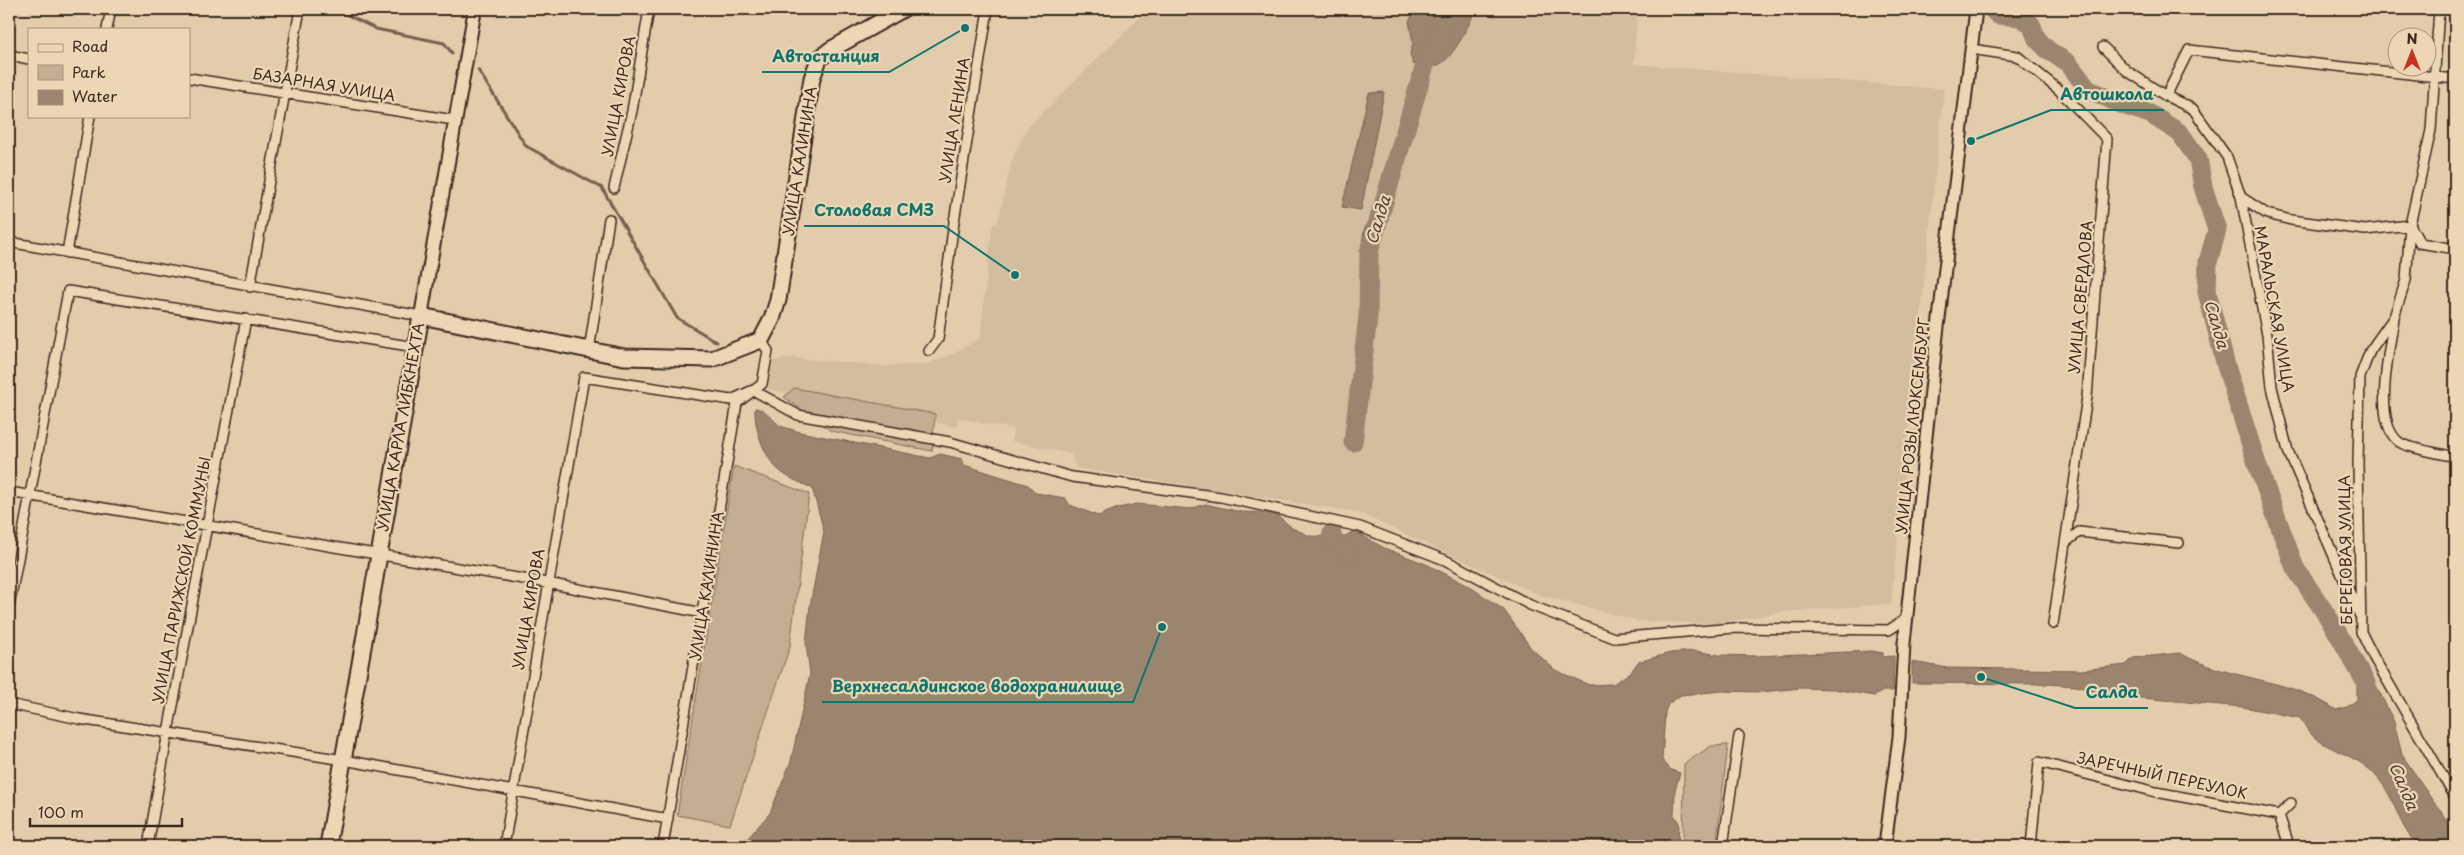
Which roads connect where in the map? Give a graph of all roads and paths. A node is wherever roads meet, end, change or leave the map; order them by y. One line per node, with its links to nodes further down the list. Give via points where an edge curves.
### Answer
1 (111, 9): 9 (street)
2 (300, 9): 20 (street)
3 (475, 9): 23 (main road, УЛИЦА КАРЛА ЛИБКНЕХТА)
4 (649, 9): 24 (street, УЛИЦА КИРОВА, via 632,111)
5 (903, 9): 35 (main road, УЛИЦА КАЛИНИНА, via 819,59 812,78 778,300)
6 (988, 9): 38 (street, УЛИЦА ЛЕНИНА, via 938,339)
7 (1976, 9): 11 (street, УЛИЦА РОЗЫ ЛЮКСЕМБУРГ)
8 (2440, 9): 12 (street, БЕРЕГОВАЯ УЛИЦА)
9 (107, 28)
10 (2103, 47): 21 (street, МАРАЛЬСКАЯ УЛИЦА, via 2127,72)
11 (1971, 49): 44 (street, УЛИЦА СВЕРДЛОВА, via 2017,56 2059,90 2107,139 2087,397); 50 (street, УЛИЦА РОЗЫ ЛЮКСЕМБУРГ)
12 (2436, 53)
13 (9, 55): 14 (street)
14 (28, 59)
15 (2386, 70): 21 (street, via 2189,50)
16 (2436, 75): 19 (street)
17 (190, 78): 20 (street, БАЗАРНАЯ УЛИЦА)
18 (2434, 78): 27 (street, БЕРЕГОВАЯ УЛИЦА, via 2431,130)
19 (2455, 79)
20 (285, 92): 23 (street, БАЗАРНАЯ УЛИЦА); 31 (street)
21 (2166, 96): 25 (street, МАРАЛЬСКАЯ УЛИЦА, via 2193,109 2227,157)
22 (90, 118): 30 (street)
23 (454, 120): 32 (main road, УЛИЦА КАРЛА ЛИБКНЕХТА)
24 (614, 188)
25 (2241, 197): 27 (street, via 2267,214 2291,220 2365,230); 51 (street, МАРАЛЬСКАЯ УЛИЦА, via 2267,335 2272,387 2288,451)
26 (609, 218): 37 (street)
27 (2410, 225): 29 (street, via 2420,243); 33 (street, БЕРЕГОВАЯ УЛИЦА, via 2406,280)
28 (9, 242): 30 (street)
29 (2455, 249)
30 (67, 253): 31 (street)
31 (250, 286): 32 (street)
32 (421, 316): 36 (main road, УЛИЦА КАРЛА ЛИБКНЕХТА); 37 (main road)
33 (2394, 317): 40 (street, БЕРЕГОВАЯ УЛИЦА, via 2384,405 2389,431 2400,443); 51 (street, БЕРЕГОВАЯ УЛИЦА, via 2370,351 2360,377 2358,463)
34 (246, 319): 36 (street); 42 (street, via 68,291); 43 (street, УЛИЦА ПАРИЖСКОЙ КОММУНЫ)
35 (761, 340): 37 (main road, via 712,359 624,357); 39 (street, УЛИЦА КАЛИНИНА, via 768,351 762,384)
36 (415, 347): 46 (main road, УЛИЦА КАРЛА ЛИБКНЕХТА)
37 (589, 351)
38 (929, 351)
39 (753, 390): 47 (street, УЛИЦА КИРОВА, via 731,400 584,377); 49 (street, УЛИЦА КАЛИНИНА, via 737,403); 50 (street, via 798,415 950,442 1072,477 1221,497 1360,527 1445,560 1530,606 1614,638 1734,628 1889,630)
40 (2455, 456)
41 (9, 492): 42 (street)
42 (30, 496): 43 (street); 48 (street)
43 (206, 527): 46 (street); 54 (street, УЛИЦА ПАРИЖСКОЙ КОММУНЫ)
44 (2065, 543): 45 (street, via 2079,532); 52 (street, УЛИЦА СВЕРДЛОВА)
45 (2179, 543)
46 (377, 556): 47 (street); 56 (main road, УЛИЦА КАРЛА ЛИБКНЕХТА)
47 (547, 583): 49 (street); 58 (street, УЛИЦА КИРОВА)
48 (9, 607)
49 (703, 613): 62 (street, УЛИЦА КАЛИНИНА)
50 (1907, 618): 68 (street, УЛИЦА РОЗЫ ЛЮКСЕМБУРГ, via 1899,737)
51 (2362, 620): 57 (street, БЕРЕГОВАЯ УЛИЦА, via 2362,632 2374,658)
52 (2053, 624)
53 (9, 704): 54 (street, via 79,719)
54 (168, 732): 56 (street); 63 (street, УЛИЦА ПАРИЖСКОЙ КОММУНЫ)
55 (1739, 736): 67 (street)
56 (344, 760): 58 (street); 64 (main road, УЛИЦА КАРЛА ЛИБКНЕХТА)
57 (2451, 779): 59 (street, БЕРЕГОВАЯ УЛИЦА)
58 (513, 789): 62 (street); 65 (street, УЛИЦА КИРОВА)
59 (2455, 797)
60 (2291, 803): 61 (street)
61 (2278, 815): 69 (street, ЗАРЕЧНЫЙ ПЕРЕУЛОК, via 2156,792 2039,762); 70 (street)
62 (668, 819): 66 (street, УЛИЦА КАЛИНИНА)
63 (148, 846)
64 (328, 846)
65 (504, 846)
66 (663, 846)
67 (1723, 846)
68 (1885, 846)
69 (2031, 846)
70 (2287, 846)

